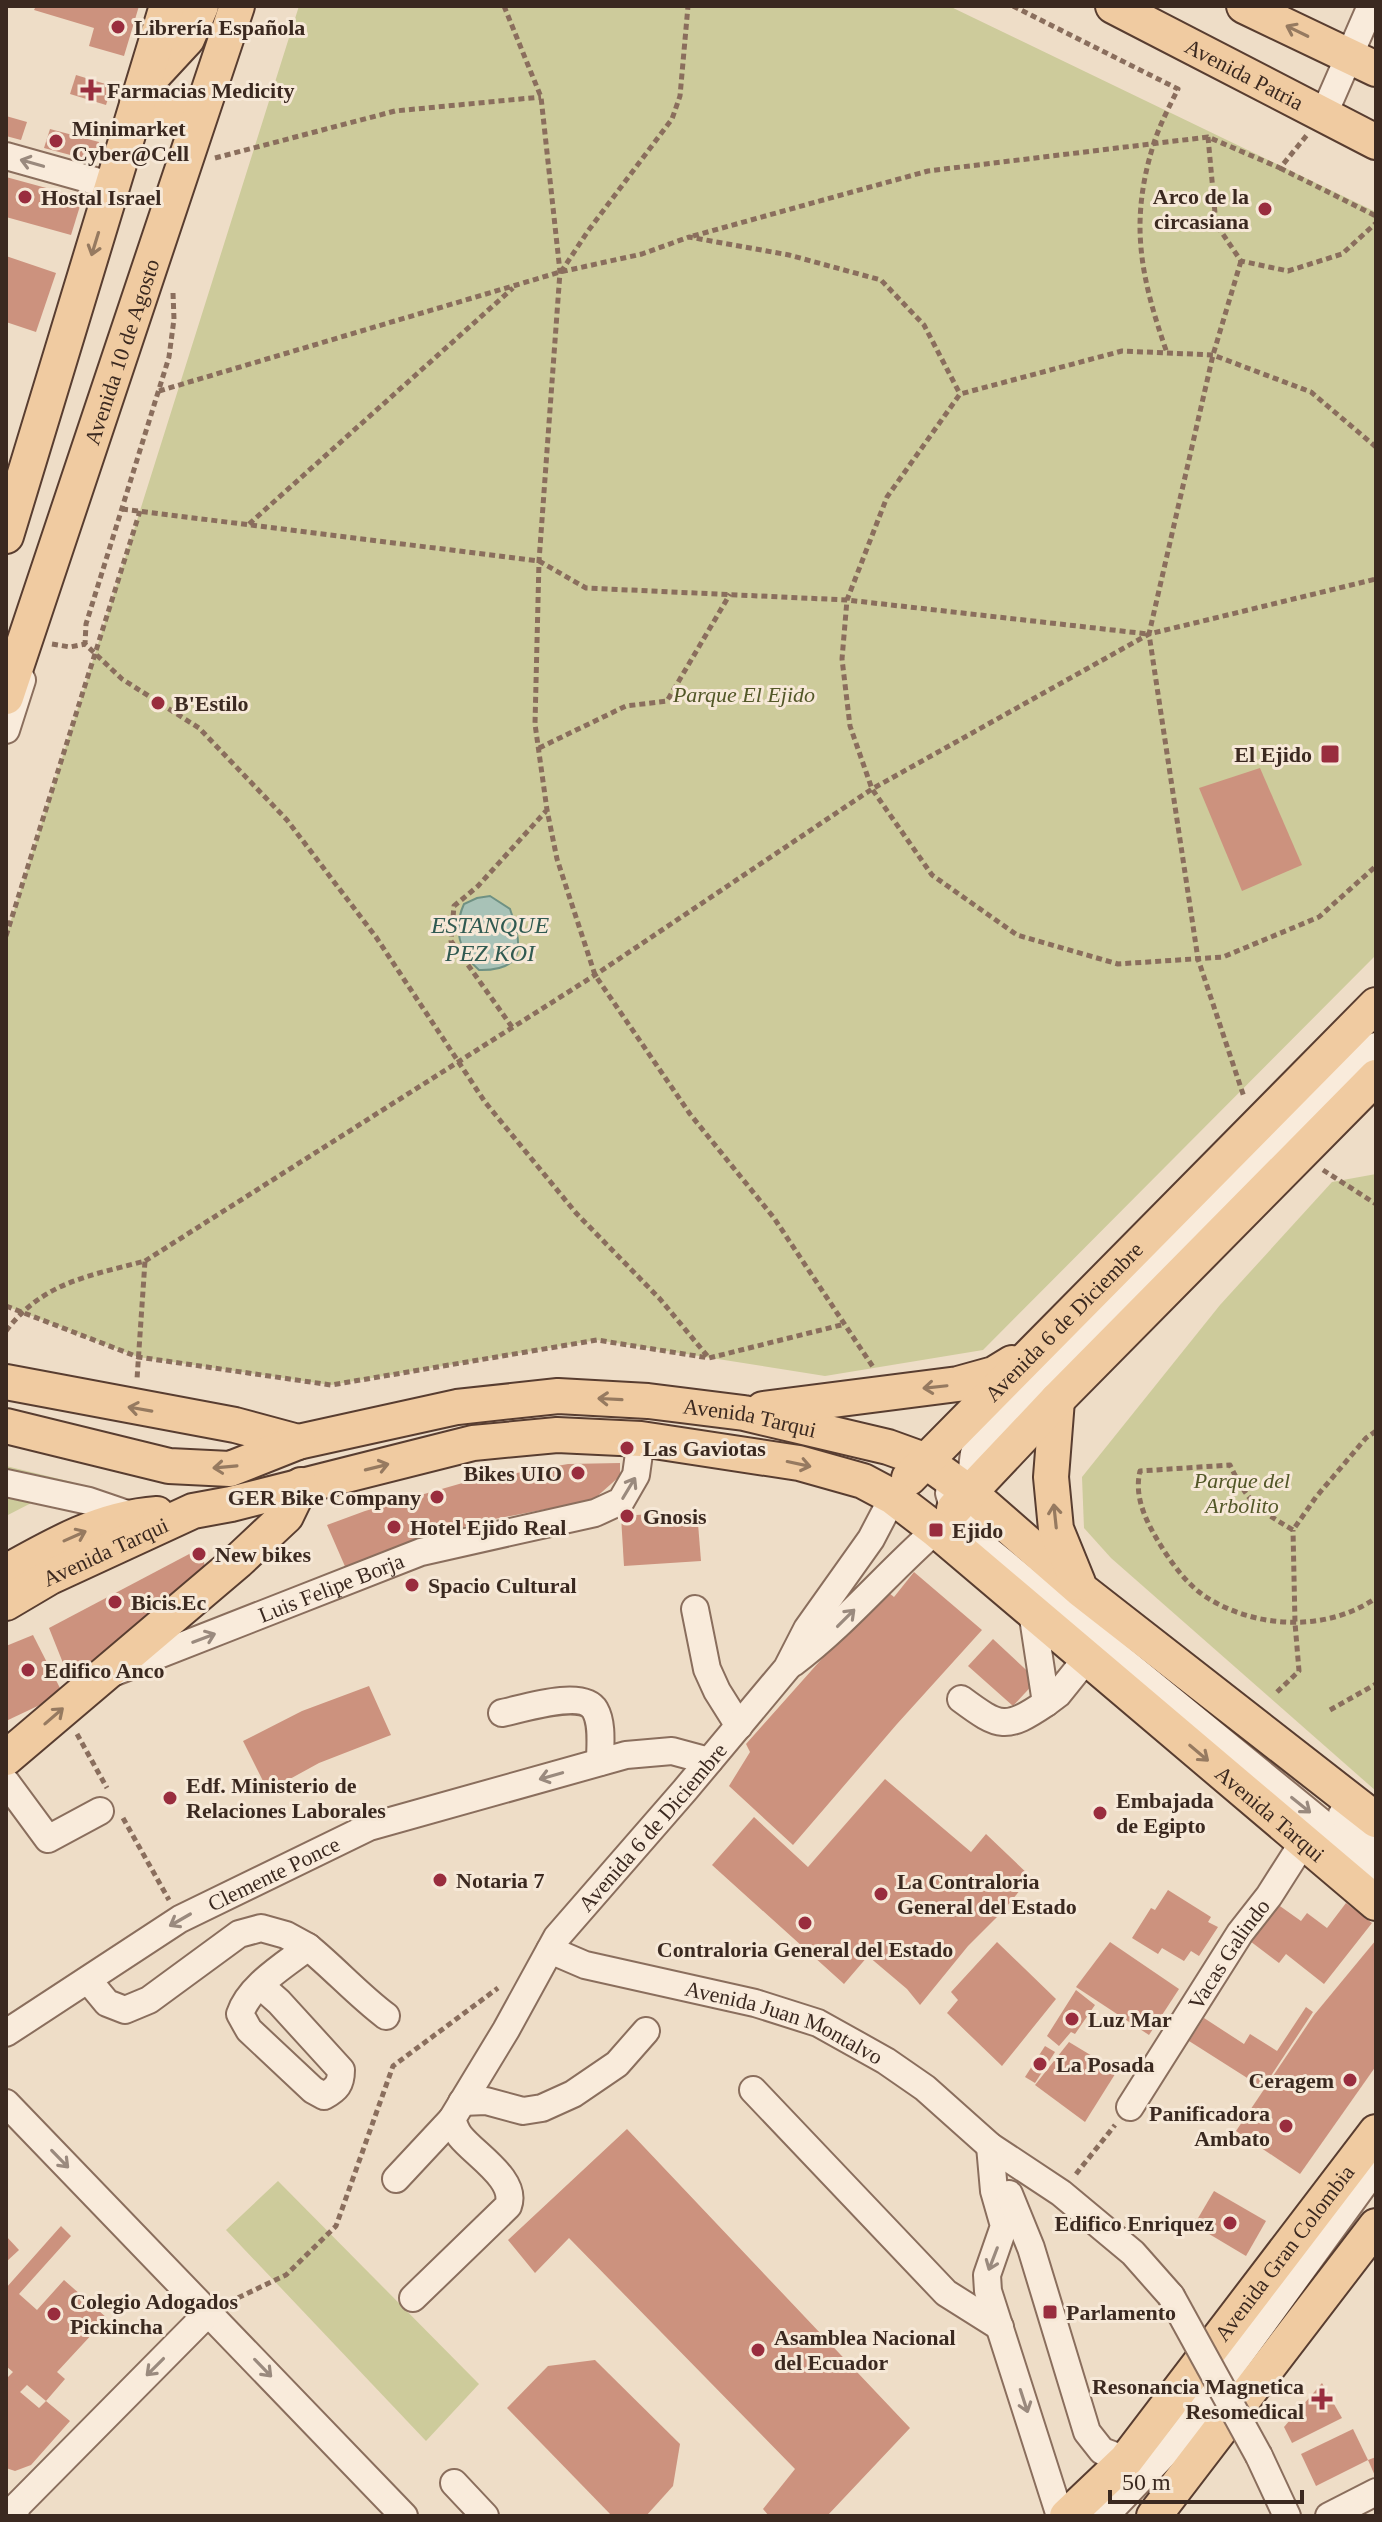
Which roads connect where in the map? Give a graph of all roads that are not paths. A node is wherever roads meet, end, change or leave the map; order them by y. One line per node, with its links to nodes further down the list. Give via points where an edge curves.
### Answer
1 (170, 6): 8 (main road)
2 (201, 6): 8 (main road, via 187,39)
3 (237, 6): 10 (main road, Avenida 10 de Agosto); 16 (street, via 220,98)
4 (1113, 6): 9 (main road, Avenida Patria)
5 (1244, 6): 7 (main road, one-way to 5)
6 (1371, 6): 7 (street)
7 (1362, 63): 9 (street)
8 (139, 96): 10 (main road); 13 (main road)
9 (1323, 116): 11 (main road, Avenida Patria)
10 (208, 132): 15 (main road, Avenida 10 de Agosto)
11 (1376, 142)
12 (6, 156): 13 (street, one-way to 12)
13 (113, 186): 14 (main road, one-way to 14)
14 (6, 536)
15 (7, 691)
16 (6, 730)
17 (1376, 1005): 21 (main road, Avenida 6 de Diciembre)
18 (1376, 1026): 30 (street, via 960,1445)
19 (1376, 1046): 30 (street, via 974,1453)
20 (1376, 1077): 23 (main road, Avenida 6 de Diciembre)
21 (1033, 1351): 24 (main road, one-way to 24, via 994,1374 958,1384); 30 (main road, Avenida 6 de Diciembre)
22 (6, 1382): 27 (main road, Avenida Tarqui, one-way to 22)
23 (1057, 1400): 30 (main road, Avenida 6 de Diciembre); 35 (main road, one-way to 23, via 1056,1529 1051,1477)
24 (744, 1413): 27 (main road, Avenida Tarqui, one-way to 27, via 558,1396 457,1407); 30 (main road, Avenida Tarqui, via 888,1447)
25 (6, 1426): 27 (main road, one-way to 25, via 230,1469 169,1466)
26 (641, 1439): 29 (main road, Avenida Tarqui, one-way to 26, via 473,1443 557,1435); 31 (main road, Avenida Tarqui, one-way to 31, via 799,1463 863,1481); 41 (street, Luis Felipe Borja, one-way to 26, via 421,1552 595,1513 621,1501 636,1475)
27 (298, 1442): 29 (main road)
28 (6, 1483): 33 (street)
29 (301, 1485): 32 (main road, Avenida Tarqui); 41 (main road, via 286,1516)
30 (945, 1494): 31 (main road, Avenida 6 de Diciembre); 31 (main road, Avenida Tarqui); 35 (main road, Avenida Tarqui); 38 (main road, Avenida Tarqui); 40 (street, Avenida 6 de Diciembre, one-way to 30, via 821,1642 901,1560); 53 (street); 54 (street, one-way to 54, via 980,1543)
31 (893, 1497): 40 (street, Avenida 6 de Diciembre)
32 (193, 1511): 33 (main road); 36 (main road, Avenida Tarqui)
33 (133, 1516): 34 (main road, one-way to 33, via 75,1534)
34 (6, 1572)
35 (1080, 1589): 51 (main road, Avenida Tarqui)
36 (6, 1603)
37 (695, 1609): 45 (street, via 707,1669)
38 (1032, 1611): 39 (main road, Avenida Tarqui); 43 (street)
39 (1087, 1658): 43 (street); 52 (main road, Avenida Tarqui, one-way to 52)
40 (787, 1668): 45 (street, Avenida 6 de Diciembre)
41 (105, 1676): 46 (main road, Luis Felipe Borja, one-way to 41)
42 (961, 1699): 43 (street, via 1000,1723 1013,1723)
43 (1046, 1703)
44 (502, 1713): 48 (street, via 585,1701 595,1710)
45 (739, 1726): 47 (street, Avenida 6 de Diciembre)
46 (6, 1758)
47 (709, 1761): 48 (street, Clemente Ponce, via 672,1751); 57 (street, Avenida 6 de Diciembre)
48 (600, 1762): 58 (street, Clemente Ponce, one-way to 58, via 369,1827 180,1919)
49 (6, 1782): 50 (street, via 48,1839)
50 (100, 1811)
51 (1376, 1820)
52 (1304, 1841): 55 (main road, Avenida Tarqui); 65 (street, Vacas Galindo)
53 (1376, 1841)
54 (1376, 1867)
55 (1376, 1903)
56 (308, 1947): 58 (street, via 261,1928 239,1934 149,2000 125,2010 107,2003); 59 (street); 60 (street)
57 (550, 1950): 66 (street, Avenida 6 de Diciembre); 68 (street, Avenida Juan Montalvo, via 585,1965 755,2003 818,2023 925,2088)
58 (88, 1980): 62 (street, Clemente Ponce)
59 (261, 1986)
60 (386, 2016)
61 (646, 2031): 66 (street, via 617,2064 542,2108 523,2111 486,2101)
62 (6, 2033)
63 (753, 2090): 75 (street, via 946,2293)
64 (6, 2103): 74 (street, one-way to 74)
65 (1130, 2107)
66 (457, 2110): 70 (street, Avenida 6 de Diciembre); 73 (street, via 458,2134 508,2185 511,2198)
67 (1376, 2132): 76 (main road, Avenida Gran Colombia)
68 (990, 2146): 75 (street, one-way to 75, via 1004,2226 987,2283); 76 (street, Avenida Juan Montalvo, via 1031,2248 1087,2432 1102,2451); 87 (street, Avenida Juan Montalvo, bridge, via 1061,2193 1133,2253 1171,2296)
69 (1376, 2168): 84 (street, via 1179,2439)
70 (396, 2179)
71 (1376, 2194): 85 (street, via 1264,2348)
72 (1376, 2226): 86 (main road)
73 (413, 2298)
74 (209, 2312): 79 (street, one-way to 79); 80 (street, one-way to 80)
75 (1000, 2327): 82 (street, one-way to 82)
76 (1126, 2460): 83 (main road, Avenida Gran Colombia)
77 (454, 2483): 81 (street)
78 (1376, 2492): 88 (street)
79 (12, 2512)
80 (404, 2516)
81 (485, 2516)
82 (1060, 2516)
83 (1067, 2516)
84 (1105, 2516)
85 (1125, 2516)
86 (1154, 2516)
87 (1287, 2516)
88 (1329, 2516)

